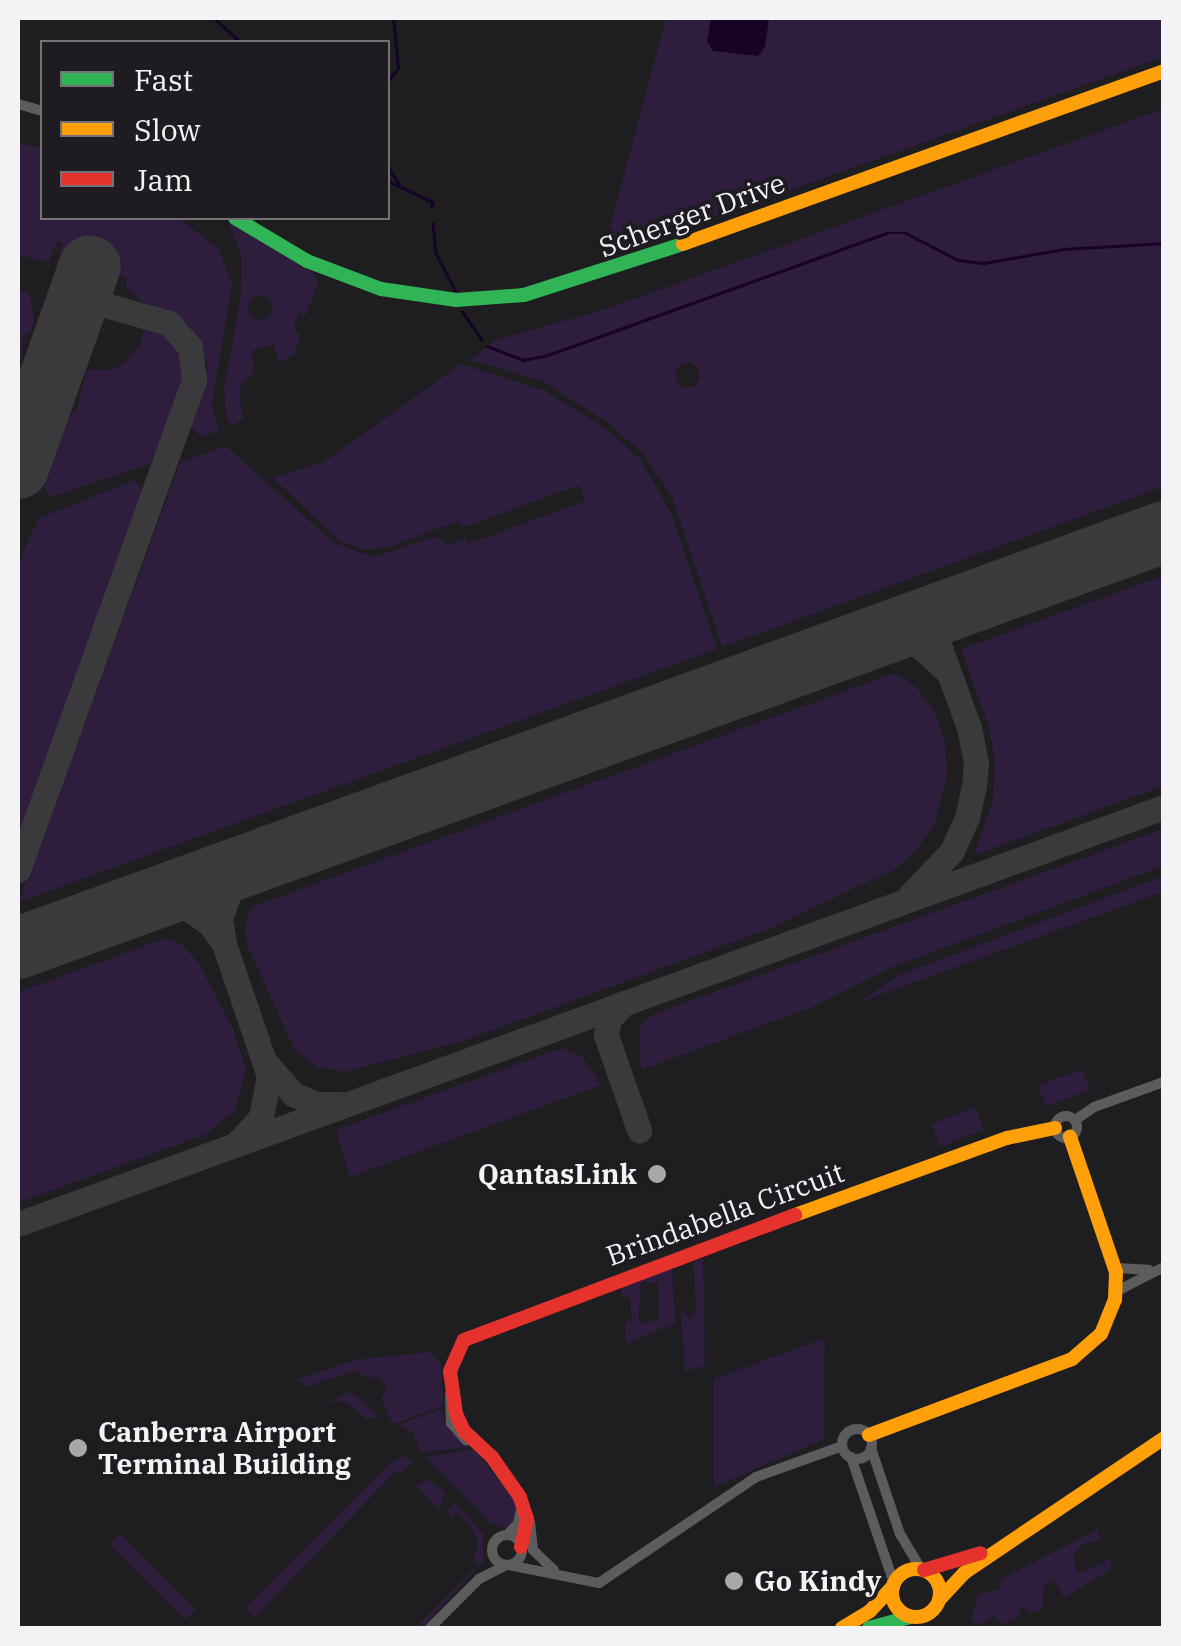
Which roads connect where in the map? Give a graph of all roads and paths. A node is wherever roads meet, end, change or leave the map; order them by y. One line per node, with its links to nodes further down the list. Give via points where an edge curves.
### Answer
1 (1164, 71): 2 (street, Scherger Drive, via 597,276 524,295 457,300 394,292 345,278)
2 (238, 220)
3 (1164, 1082): 4 (street)
4 (1075, 1120): 5 (street, via 1060,1117); 6 (street)
5 (1054, 1128): 6 (street); 14 (street, Brindabella Circuit, via 1007,1138 472,1334 452,1360 461,1426)
6 (1070, 1138): 7 (street)
7 (1116, 1268): 8 (street); 9 (street)
8 (1159, 1268): 9 (street)
9 (1117, 1290): 11 (street, via 1101,1334 1072,1359)
10 (1164, 1438): 16 (street)
11 (870, 1441): 12 (street, via 852,1430); 13 (street, via 862,1458); 20 (street, via 900,1534)
12 (842, 1446): 13 (street); 21 (street, via 756,1476 601,1582)
13 (850, 1457): 23 (street)
14 (522, 1502): 15 (street, via 518,1523); 17 (street); 21 (street, via 534,1552)
15 (507, 1535): 17 (street); 18 (street)
16 (1008, 1542): 20 (street); 24 (street)
17 (521, 1548): 19 (street); 21 (street, via 529,1560)
18 (492, 1550): 19 (street); 22 (street)
19 (507, 1565): 21 (street); 22 (street)
20 (923, 1569): 23 (street, via 905,1571); 24 (street, via 938,1582)
21 (557, 1574)
22 (479, 1579): 26 (street)
23 (893, 1585): 25 (street, via 898,1608); 27 (street, via 870,1611)
24 (939, 1600): 25 (street)
25 (914, 1617): 28 (street)
26 (430, 1628)
27 (842, 1628)
28 (869, 1628)

